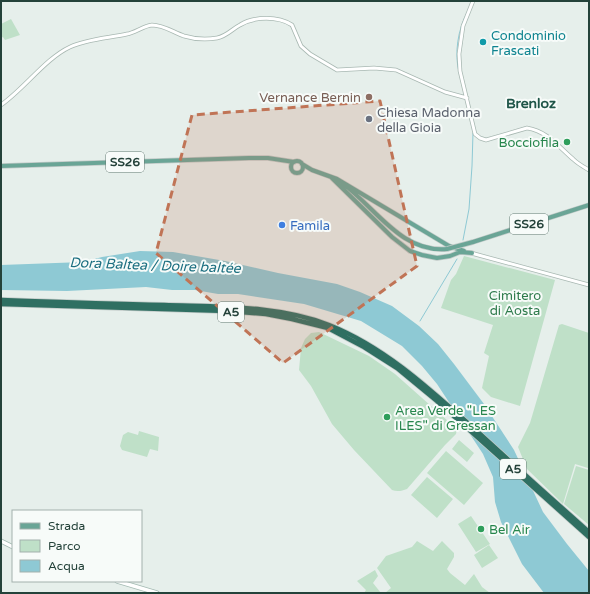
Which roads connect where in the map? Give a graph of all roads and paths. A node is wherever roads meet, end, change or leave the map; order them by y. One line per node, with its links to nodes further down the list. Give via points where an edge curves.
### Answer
1 (473, 1): 2 (street, via 459,48 460,72)
2 (466, 98): 3 (street, via 445,92 396,70 337,70 301,46 292,25 278,20 260,19 239,25 219,38 185,36 150,25 129,34 68,48); 10 (street, via 474,132 480,138 486,140 527,128 534,129 550,138)
3 (1, 105)
4 (282, 161): 5 (main road, SS26); 7 (main road, SS26, via 249,158); 8 (main road, SS26)
5 (294, 162): 6 (main road, SS26); 8 (main road)
6 (302, 164): 9 (main road, SS26); 11 (main road)
7 (1, 166)
8 (291, 168): 11 (main road, SS26, via 295,173)
9 (312, 170): 11 (main road, SS26); 12 (main road, SS26)
10 (589, 170)
11 (301, 171)
12 (330, 177): 13 (main road, SS26, bridge, via 354,193 396,233 429,248 447,249); 14 (main road, via 343,182); 17 (main road, via 410,251 437,258)
13 (589, 205)
14 (456, 248): 15 (main road); 17 (main road)
15 (464, 251): 16 (street)
16 (472, 253): 17 (main road); 18 (street)
17 (455, 254)
18 (589, 285)
19 (1, 300): 21 (highway, A5, via 225,307 291,314 328,325 366,343 399,365)
20 (1, 304): 22 (highway, A5, via 227,311 266,314 328,328 397,368)
21 (589, 532)
22 (589, 537)
23 (1, 541): 24 (main road)
24 (12, 546)
25 (120, 582): 26 (main road)
26 (156, 593)

